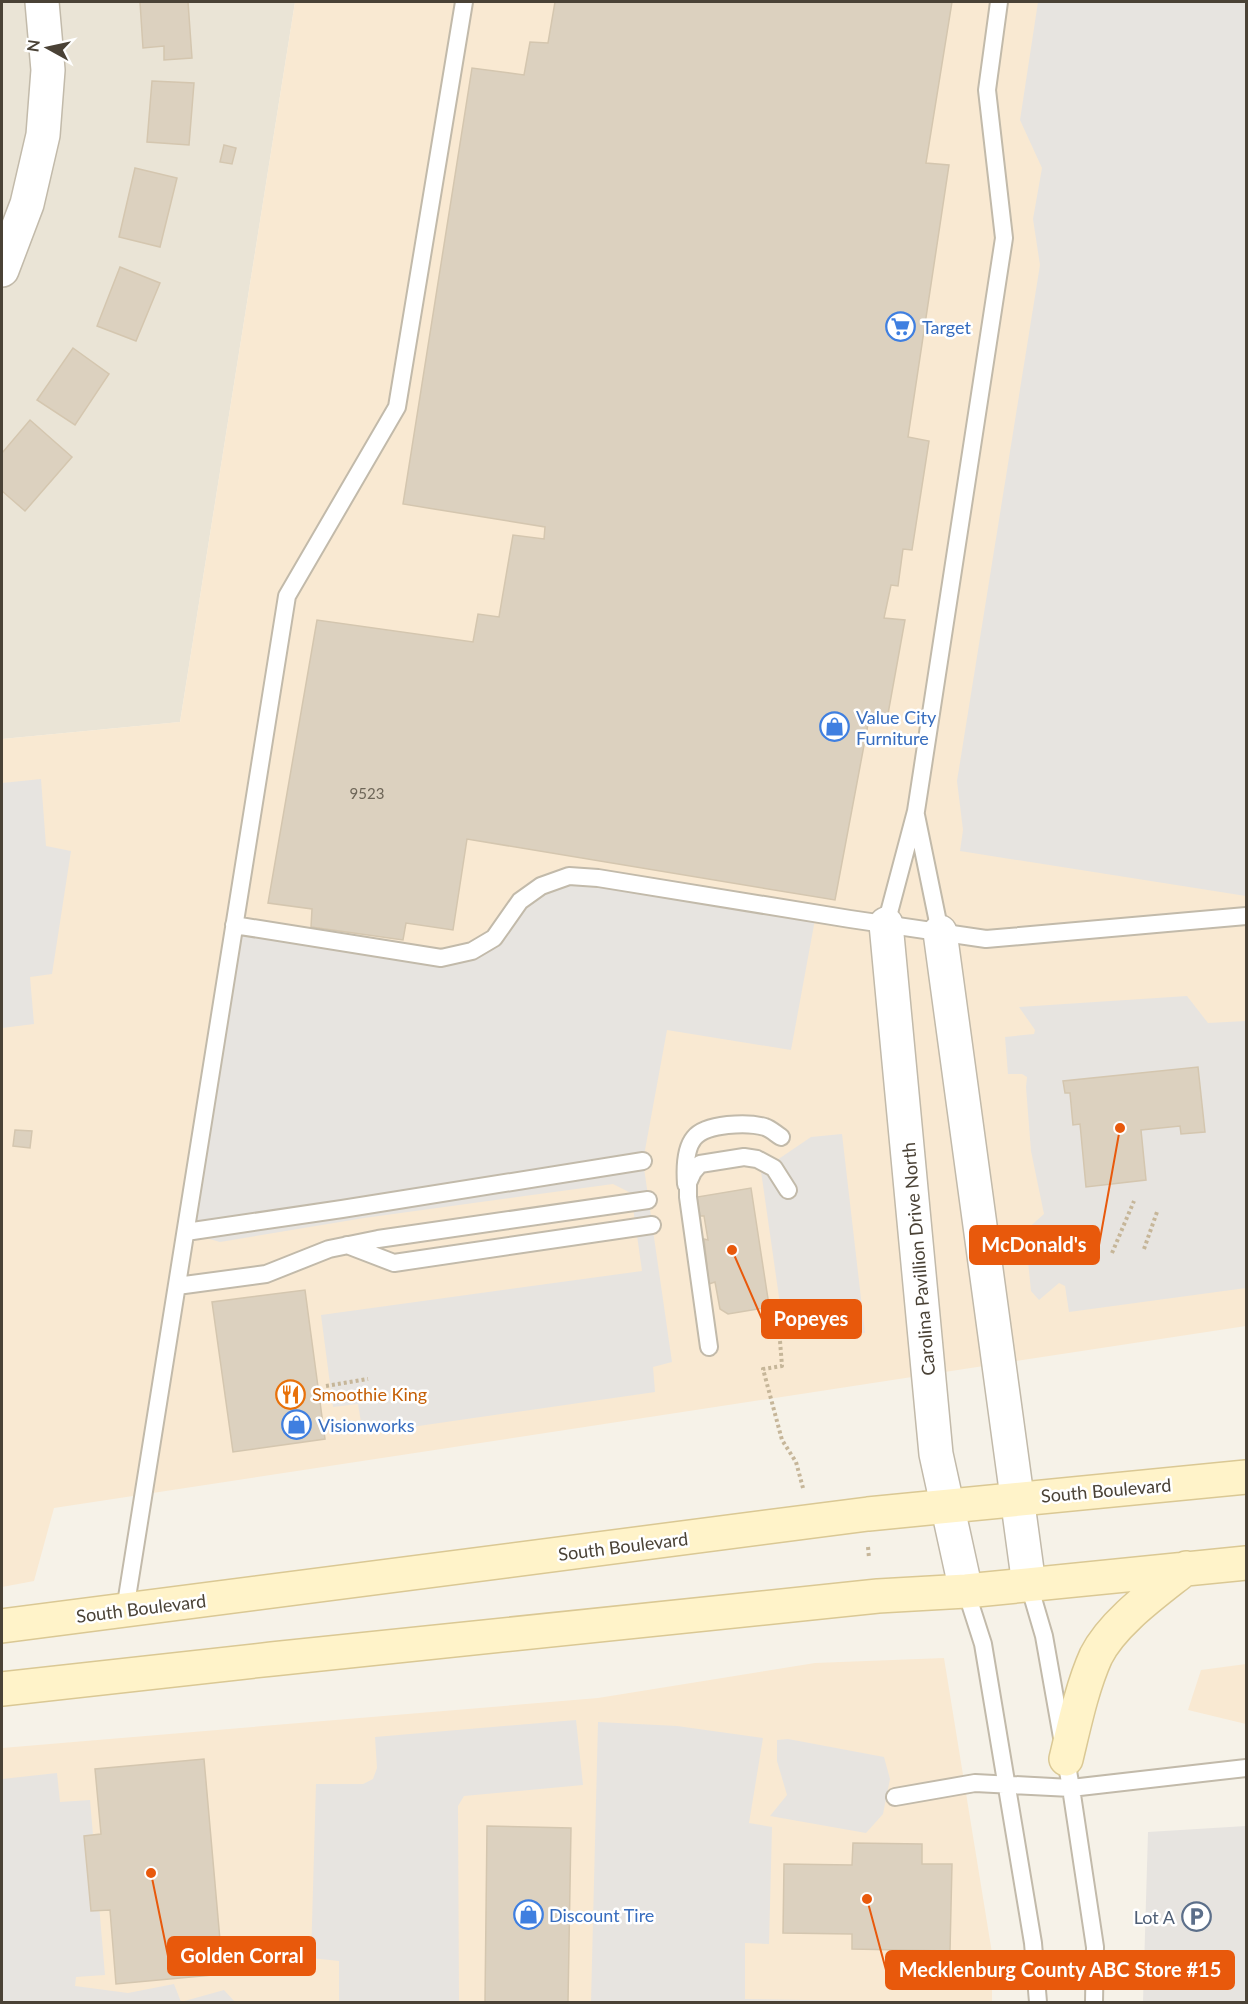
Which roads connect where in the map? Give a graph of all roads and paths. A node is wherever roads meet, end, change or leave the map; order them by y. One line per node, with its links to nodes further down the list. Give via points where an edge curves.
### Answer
1 (42, 2): 4 (street, via 48,70 43,135 27,204)
2 (464, 2): 8 (lane, via 397,407 287,596)
3 (999, 2): 5 (lane, via 987,90 1004,238)
4 (2, 270)
5 (916, 811): 7 (lane); 9 (lane)
6 (1246, 916): 9 (lane, via 986,939)
7 (886, 924): 8 (lane, via 568,876 541,886 520,901 494,938 472,951 441,958); 9 (lane); 30 (street, Carolina Pavillion Drive North, via 936,1454)
8 (234, 925): 18 (lane)
9 (940, 932): 29 (street)
10 (782, 1137): 13 (lane, via 766,1128 745,1124 709,1129 694,1138 685,1176)
11 (643, 1161): 18 (lane)
12 (788, 1190): 13 (lane, via 774,1168 744,1157 700,1164 688,1183)
13 (688, 1197): 24 (lane)
14 (648, 1200): 19 (lane)
15 (1134, 1201): 21 (path)
16 (1157, 1212): 20 (path)
17 (652, 1225): 19 (lane, via 394,1263)
18 (186, 1232): 22 (lane)
19 (347, 1245): 22 (lane, via 267,1274)
20 (1144, 1249)
21 (1112, 1253)
22 (177, 1286): 35 (lane)
23 (780, 1341): 28 (path, via 782,1366 763,1369 782,1440 796,1462)
24 (709, 1347)
25 (368, 1379): 26 (path)
26 (326, 1386)
27 (1246, 1477): 29 (main road, South Boulevard)
28 (803, 1488)
29 (1017, 1499): 30 (main road, South Boulevard); 33 (street)
30 (947, 1506): 34 (street, Carolina Pavillion Drive North); 35 (main road, South Boulevard)
31 (1246, 1563): 32 (main road)
32 (1186, 1569): 33 (main road); 39 (main road, via 1138,1606 1096,1656 1077,1713)
33 (1029, 1585): 34 (main road); 39 (lane, via 1044,1636)
34 (966, 1591): 37 (main road, via 854,1598); 40 (lane, via 983,1644)
35 (125, 1610): 36 (main road, South Boulevard)
36 (2, 1626)
37 (2, 1689)
38 (1246, 1768): 39 (lane)
39 (1069, 1773): 40 (lane); 43 (lane, via 1095,1947)
40 (1007, 1785): 41 (lane, via 975,1783); 42 (lane, via 1033,1944)
41 (895, 1797)
42 (1038, 2002)
43 (1094, 2002)

